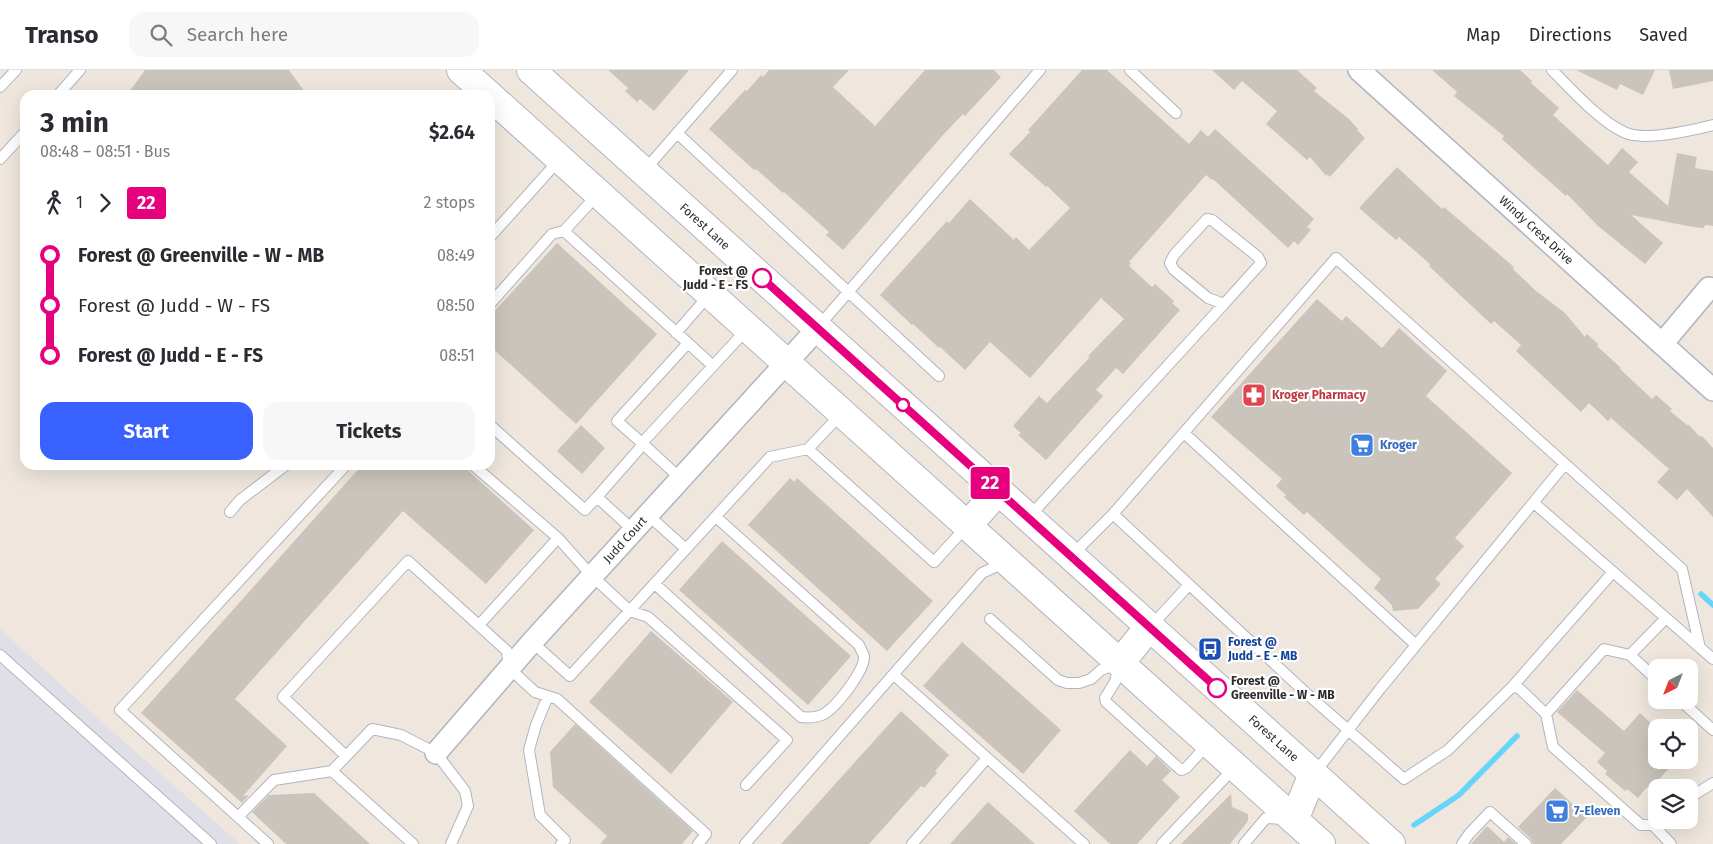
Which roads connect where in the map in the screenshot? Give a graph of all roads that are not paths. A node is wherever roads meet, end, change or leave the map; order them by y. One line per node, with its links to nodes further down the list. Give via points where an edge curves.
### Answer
1 (16, 70): 9 (lane)
2 (80, 70): 10 (lane)
3 (531, 70): 18 (main road, Forest Lane)
4 (732, 70): 14 (lane)
5 (1040, 70): 23 (lane)
6 (1130, 70): 12 (lane)
7 (1359, 70): 31 (street, Windy Crest Drive)
8 (1552, 70): 13 (lane, via 1597,113 1630,135 1649,136)
9 (0, 88)
10 (62, 90)
11 (495, 96): 17 (main road)
12 (1176, 113)
13 (1713, 125)
14 (677, 133): 18 (lane); 23 (lane)
15 (20, 137): 16 (lane)
16 (0, 159)
17 (560, 159): 19 (main road); 20 (lane)
18 (643, 171): 28 (main road, Forest Lane)
19 (599, 194): 21 (lane); 24 (main road)
20 (495, 231)
21 (564, 231): 25 (lane, via 552,234); 29 (lane)
22 (1708, 288): 31 (street)
23 (849, 291): 28 (lane); 34 (lane)
24 (710, 294): 27 (main road); 29 (lane)
25 (495, 298)
26 (1224, 304): 26 (lane, via 1261,263 1258,257 1207,219 1170,263 1208,298); 52 (lane)
27 (748, 328): 32 (main road); 33 (lane)
28 (818, 328): 32 (street, Judd Court); 46 (main road, Forest Lane)
29 (676, 333): 30 (lane)
30 (688, 343): 33 (lane); 39 (lane, via 618,421)
31 (1662, 344): 35 (street, Windy Crest Drive)
32 (787, 362): 36 (main road); 45 (street, Judd Court)
33 (713, 366): 39 (lane)
34 (939, 376)
35 (1713, 390)
36 (842, 412): 40 (lane); 54 (main road)
37 (495, 429): 47 (lane, via 585,510)
38 (1184, 434): 41 (lane, via 1336,258); 50 (lane); 69 (lane)
39 (642, 443): 45 (lane); 47 (lane)
40 (808, 449): 51 (lane, via 770,458); 54 (lane, via 934,562)
41 (1565, 464): 48 (lane); 70 (lane, via 1682,569)
42 (279, 470): 49 (lane, via 240,500)
43 (341, 470): 94 (lane, via 120,710)
44 (479, 470): 55 (lane)
45 (681, 479): 53 (street, Judd Court)
46 (998, 491): 52 (main road, Forest Lane); 54 (main road)
47 (597, 497): 53 (lane)
48 (1534, 503): 59 (lane); 69 (lane)
49 (230, 512)
50 (1113, 514): 57 (lane); 62 (lane)
51 (716, 517): 56 (lane); 61 (lane, via 859,645 864,656 851,686 826,713 810,719 801,717)
52 (1028, 518): 57 (main road, Forest Lane)
53 (641, 523): 56 (lane); 60 (street, Judd Court)
54 (968, 525): 58 (main road)
55 (558, 538): 60 (lane); 66 (lane)
56 (686, 549): 61 (lane)
57 (1071, 556): 67 (main road, Forest Lane)
58 (1007, 561): 74 (main road); 77 (lane, via 982,573)
59 (1613, 572): 64 (lane); 78 (lane)
60 (592, 576): 63 (lane); 68 (street, Judd Court)
61 (655, 584): 63 (lane)
62 (1189, 584): 67 (lane); 82 (lane)
63 (630, 611): 68 (lane, via 570,676); 92 (lane, via 648,617 787,740)
64 (1666, 618): 70 (lane); 72 (lane)
65 (990, 619): 74 (lane, via 1058,680 1079,683)
66 (479, 625): 75 (lane, via 507,651); 86 (lane, via 408,561 284,697)
67 (1149, 628): 74 (main road); 90 (main road, Forest Lane)
68 (532, 642): 75 (street, Judd Court)
69 (1416, 645): 82 (lane)
70 (1700, 648): 73 (lane)
71 (0, 655): 98 (lane)
72 (1630, 655): 76 (lane); 81 (lane, via 1604,649)
73 (1713, 659)
74 (1120, 663): 84 (main road); 84 (lane, via 1106,702 1181,770)
75 (509, 668): 79 (lane, via 535,692); 85 (street, Judd Court)
76 (1648, 672)
77 (894, 675): 87 (lane); 104 (lane)
78 (1512, 687): 81 (lane, via 1519,688); 82 (lane, via 1448,750 1404,779)
79 (548, 696): 102 (lane, via 530,750 540,815 565,840); 103 (lane, via 557,699 706,834)
80 (1690, 709): 83 (lane)
81 (1546, 714): 95 (lane, via 1554,747 1641,825)
82 (1348, 729): 90 (lane)
83 (1713, 730)
84 (1209, 743): 88 (main road)
85 (436, 754): 86 (lane, via 401,735 372,729); 101 (lane, via 465,791 468,806)
86 (346, 756): 89 (lane)
87 (987, 758): 105 (lane); 106 (lane)
88 (1236, 766): 96 (main road); 107 (lane)
89 (332, 771): 94 (lane, via 274,780); 100 (lane)
90 (1314, 774): 96 (main road); 110 (main road, Forest Lane)
91 (1713, 783): 93 (lane)
92 (746, 785)
93 (1698, 792)
94 (238, 817): 99 (lane)
95 (1648, 824)
96 (1295, 828): 108 (lane, via 1266,818); 109 (main road)
97 (1660, 829): 113 (lane)
98 (211, 844)
99 (268, 844)
100 (413, 844)
101 (451, 844)
102 (562, 844)
103 (698, 844)
104 (745, 844)
105 (912, 844)
106 (1084, 844)
107 (1162, 844)
108 (1244, 844)
109 (1322, 844)
110 (1391, 844)
111 (1462, 844): 112 (lane, via 1490,812)
112 (1526, 844)
113 (1671, 844)

